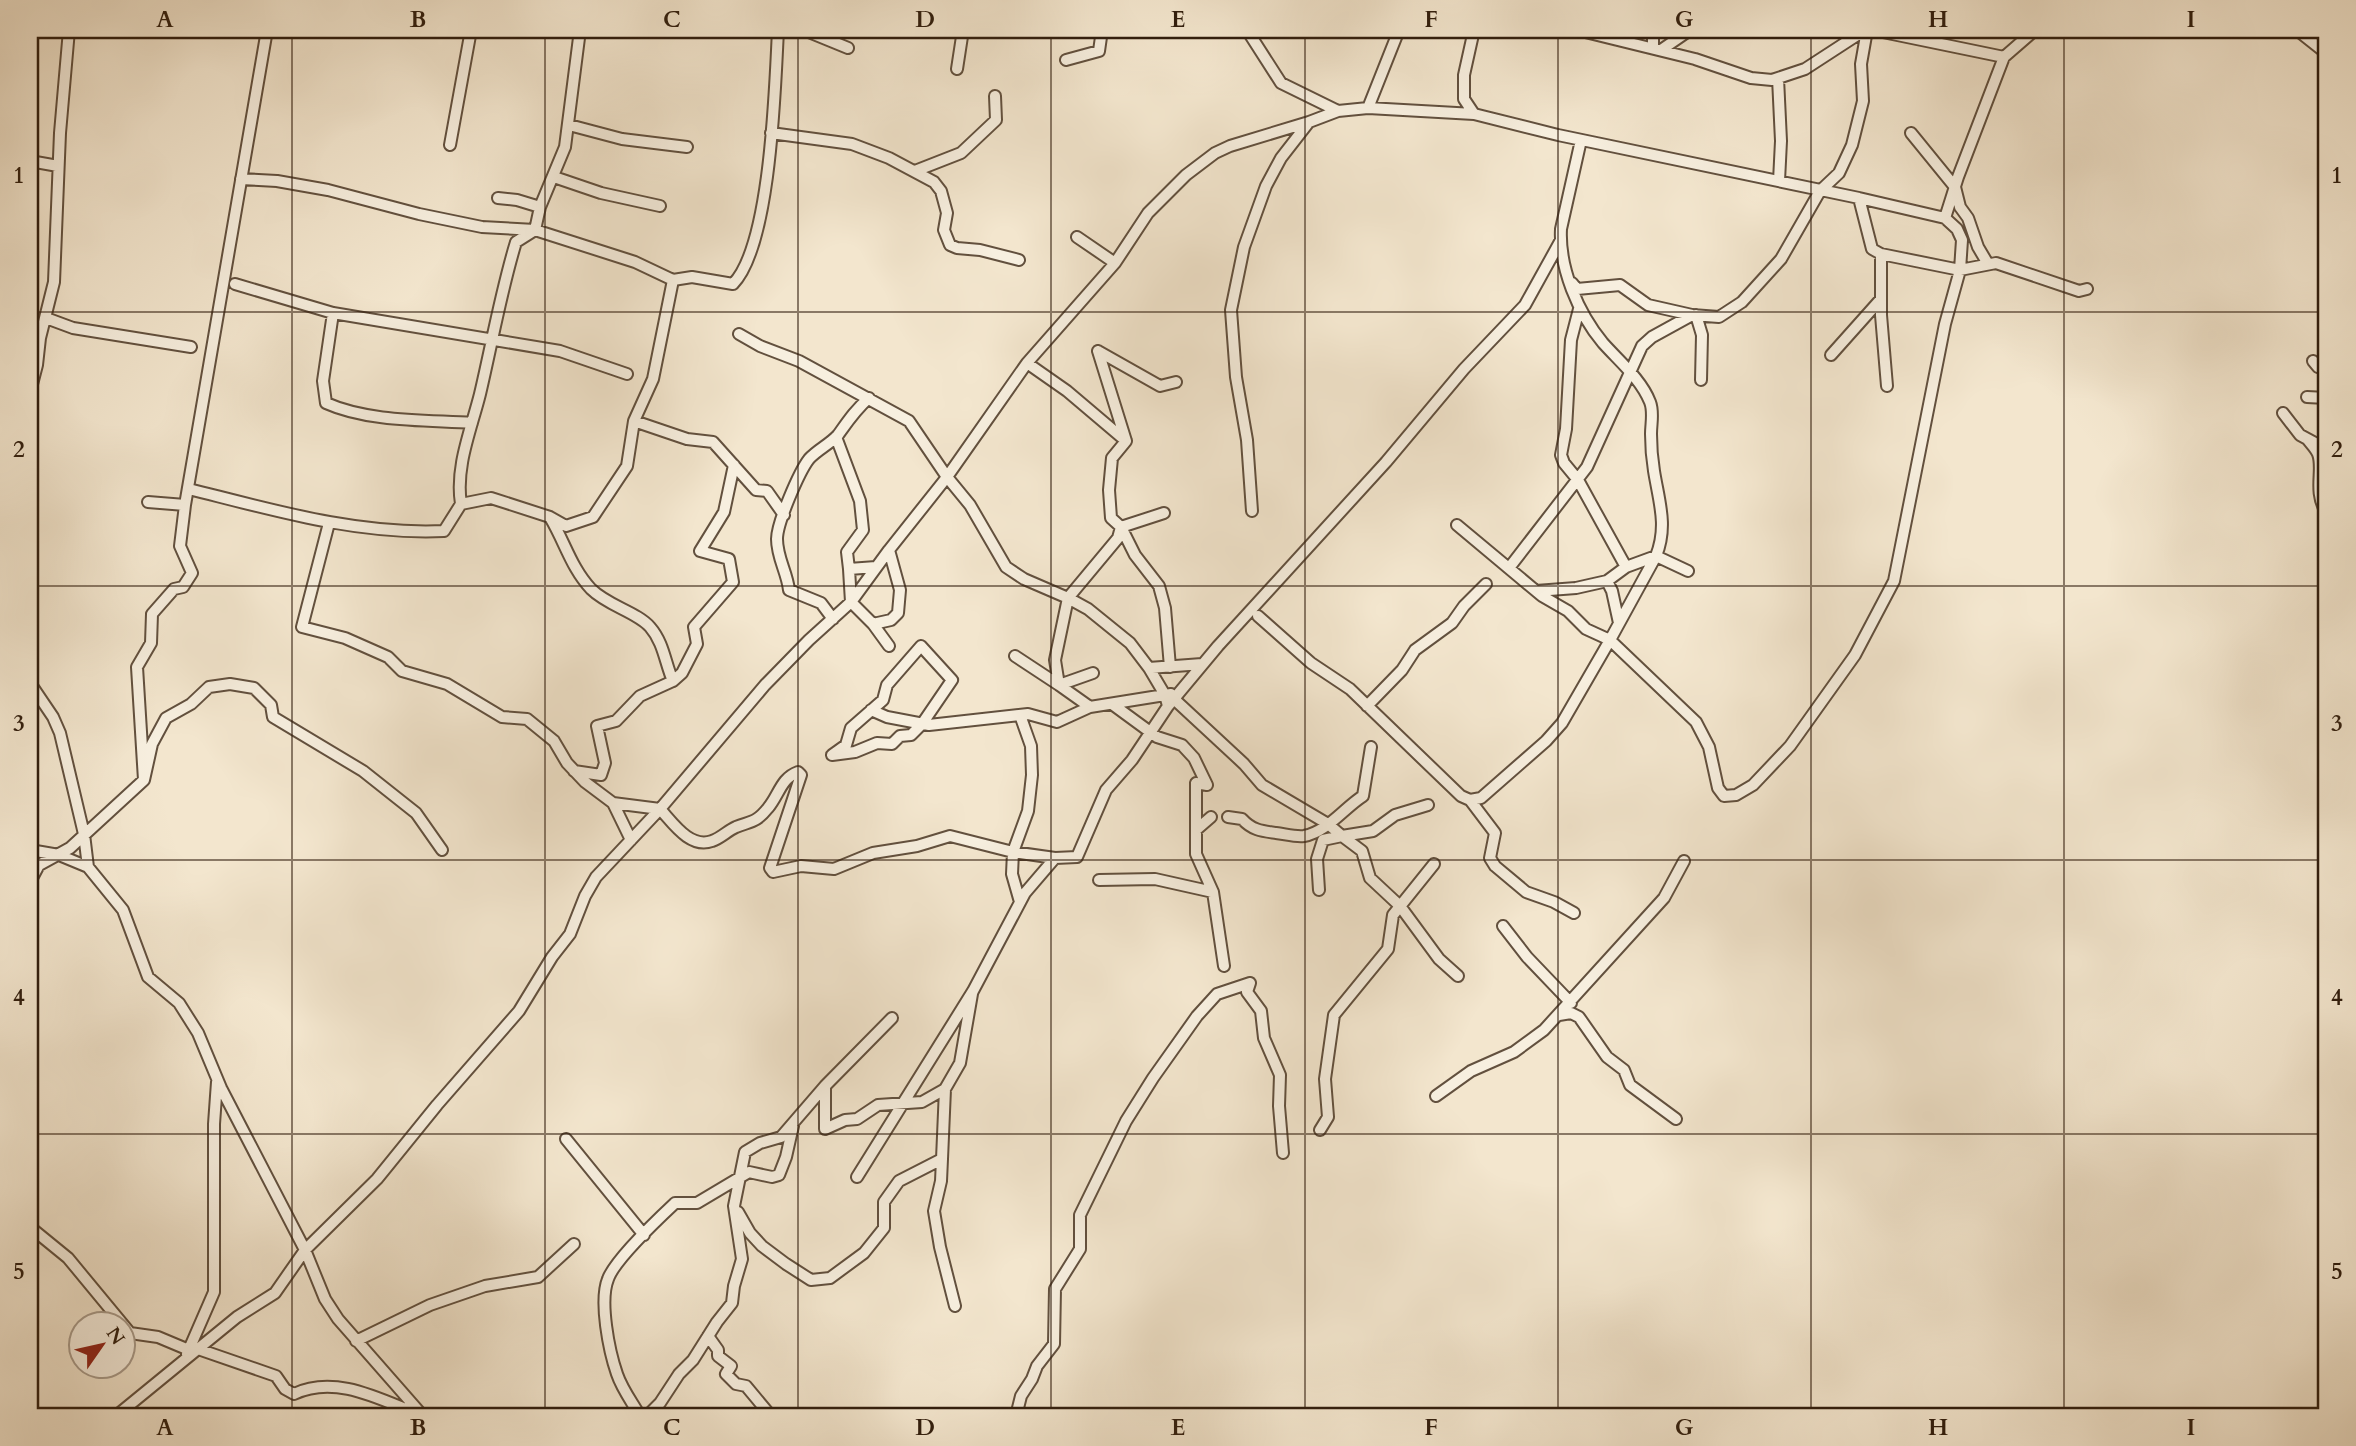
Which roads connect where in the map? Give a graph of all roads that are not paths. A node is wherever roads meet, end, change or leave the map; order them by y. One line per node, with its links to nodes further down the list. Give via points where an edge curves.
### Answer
1 (69, 30): 39 (street)
2 (267, 30): 42 (street)
3 (471, 30): 35 (street)
4 (580, 30): 31 (street)
5 (778, 30): 32 (street)
6 (804, 30): 19 (street)
7 (963, 30): 24 (street)
8 (1102, 30): 23 (street, via 1099,51)
9 (1247, 30): 28 (street, via 1281,83)
10 (1399, 30): 27 (street)
11 (1474, 30): 29 (street, via 1464,75 1464,99)
12 (1577, 30): 20 (street)
13 (1653, 30): 20 (street)
14 (1690, 30): 20 (street)
15 (1866, 30): 25 (street, via 1804,69); 46 (street, via 1861,64 1863,102 1852,145 1839,173)
16 (1873, 30): 22 (street)
17 (2035, 30): 22 (street)
18 (2297, 30): 21 (street)
19 (848, 48)
20 (1657, 49): 25 (street, via 1751,78)
21 (2326, 53)
22 (2004, 57): 45 (street)
23 (1066, 60)
24 (957, 69)
25 (1778, 78): 43 (street)
26 (995, 96): 38 (street, via 996,120 961,153)
27 (1368, 108): 28 (street); 29 (street)
28 (1338, 111): 30 (street)
29 (1474, 114): 34 (street)
30 (1308, 122): 57 (street, via 1230,146 1200,163 1148,213); 99 (street, via 1266,186 1244,247 1231,310)
31 (569, 125): 36 (street, via 622,139); 41 (street)
32 (771, 132): 40 (street, via 852,144); 61 (street, via 761,214 742,275 733,284 692,277)
33 (1910, 133): 45 (street)
34 (1581, 140): 43 (street); 54 (street)
35 (450, 145)
36 (687, 147)
37 (30, 161): 39 (street)
38 (937, 162): 40 (street); 44 (street)
39 (58, 166): 68 (street, via 57,257)
40 (915, 171): 44 (street)
41 (554, 177): 49 (street); 50 (street)
42 (241, 179): 52 (street, via 328,190 482,227); 95 (street)
43 (1779, 181): 46 (street)
44 (934, 182): 56 (street, via 947,212 944,230 950,245)
45 (1955, 187): 51 (street); 58 (street)
46 (1820, 191): 48 (street); 67 (street, via 1781,259 1742,302 1719,317)
47 (498, 198): 50 (street)
48 (1859, 198): 51 (street); 55 (street, via 1872,250)
49 (660, 206)
50 (540, 207): 52 (street)
51 (1945, 218): 59 (street, via 1962,240)
52 (535, 230): 61 (street, via 635,262); 70 (street, via 516,242)
53 (1077, 237): 57 (street)
54 (1561, 240): 60 (street); 126 (street, via 1525,305)
55 (1881, 254): 59 (street); 64 (street)
56 (1019, 260)
57 (1115, 263): 74 (street)
58 (1988, 264): 59 (street); 63 (street, via 2078,291)
59 (1960, 270): 123 (street, via 1894,582 1855,655 1790,746 1753,785 1732,796 1723,795 1709,747 1696,722)
60 (1569, 278): 65 (street); 67 (street, via 1577,289 1620,285 1648,305)
61 (673, 280): 86 (street, via 653,379)
62 (235, 284): 66 (street)
63 (2087, 289)
64 (1881, 299): 72 (street); 80 (street)
65 (1579, 309): 77 (street); 94 (street, via 1571,340 1561,449 1564,463)
66 (333, 313): 70 (street); 87 (street, via 323,381 327,403 392,418)
67 (1694, 315): 77 (street, via 1642,346); 78 (street, via 1702,335)
68 (46, 318): 71 (street, via 73,328); 81 (street)
69 (739, 334): 83 (street)
70 (492, 341): 76 (street, via 560,351); 87 (street)
71 (191, 347)
72 (1831, 355)
73 (2314, 361): 75 (street)
74 (1027, 363): 90 (street); 93 (street)
75 (2326, 370)
76 (627, 374)
77 (1631, 374): 94 (street); 108 (street, via 1652,408 1652,456 1663,513)
78 (1701, 380)
79 (1176, 382): 90 (street, via 1160,386 1098,351)
80 (1887, 386)
81 (30, 392)
82 (2307, 397): 84 (street)
83 (869, 398): 88 (street, via 854,410); 93 (street, via 912,424)
84 (2326, 398)
85 (2283, 413): 89 (street)
86 (634, 421): 92 (street, via 687,439 713,442); 103 (street, via 627,466 593,517 566,526)
87 (472, 423): 98 (street, via 458,485)
88 (836, 437): 102 (street, via 810,459); 112 (street, via 860,501 863,530 847,552)
89 (2308, 440): 91 (street); 100 (street, via 2319,456 2321,504)
90 (1126, 441): 106 (street, via 1112,458 1109,489 1111,518)
91 (2326, 449)
92 (734, 465): 102 (street, via 756,490 767,491); 130 (street, via 724,512 700,551 729,559 733,582 694,627 697,644)
93 (947, 477): 107 (street); 117 (street, via 970,505 1006,567)
94 (1578, 480): 110 (street); 111 (street)
95 (189, 489): 97 (street); 104 (street)
96 (148, 502): 97 (street)
97 (185, 505): 143 (street, via 180,546 192,573 152,614 151,643 138,667)
98 (461, 505): 103 (street, via 491,498); 104 (street, via 444,531)
99 (1252, 511)
100 (2326, 512)
101 (1164, 513): 106 (street)
102 (784, 515): 120 (street, via 776,537 789,590 821,603)
103 (550, 517): 130 (street, via 573,566 590,588 649,625 662,645)
104 (329, 523): 142 (street, via 302,627 345,638 388,657 402,671 447,684 502,717 527,719 554,741)
105 (1457, 525): 111 (street)
106 (1121, 527): 117 (street, via 1118,537); 127 (street, via 1159,586)
107 (888, 550): 109 (street); 122 (street, via 900,590 898,613 891,620)
108 (1656, 556): 110 (street); 113 (street); 121 (street)
109 (876, 567): 112 (street); 118 (street)
110 (1626, 567): 114 (street)
111 (1509, 568): 116 (street)
112 (849, 569): 118 (street)
113 (1688, 571)
114 (1607, 581): 116 (street); 121 (street)
115 (1486, 584): 135 (street, via 1452,623 1415,650)
116 (1536, 591): 123 (street, via 1586,629)
117 (1068, 598): 128 (street, via 1119,634); 132 (street, via 1055,660)
118 (851, 602): 120 (street); 122 (street)
119 (1258, 616): 135 (street)
120 (833, 619): 147 (street, via 765,685)
121 (1619, 623): 123 (street)
122 (873, 624): 124 (street)
123 (1610, 640): 144 (street, via 1562,723 1487,795)
124 (890, 646)
125 (1015, 656): 132 (street)
126 (1202, 664): 127 (street); 133 (street)
127 (1170, 667): 128 (street)
128 (1149, 668): 133 (street)
129 (1093, 673): 132 (street)
130 (673, 681): 142 (street, via 640,696 616,720 597,726 605,763 601,775)
131 (30, 683): 152 (street, via 60,733)
132 (1059, 685): 136 (street)
133 (1172, 698): 134 (street); 140 (street); 150 (street, via 1262,785)
134 (1112, 705): 136 (street); 140 (street)
135 (1367, 706): 144 (street)
136 (1090, 707): 138 (street, via 1057,722 1035,714)
137 (871, 710): 139 (street); 139 (street, via 851,728 846,745 832,755 877,743 892,744); 139 (street, via 921,646 952,680)
138 (1020, 715): 139 (street); 157 (street, via 1031,746 1032,775 1028,811)
139 (922, 724)
140 (1150, 731): 151 (street, via 1182,745 1205,777 1207,786 1196,784); 159 (street, via 1102,797 1077,857)
141 (1371, 747): 150 (street, via 1363,796)
142 (574, 771): 145 (street)
143 (144, 780): 152 (street); 156 (street, via 152,744 166,718 209,687 254,688 271,705 273,716 363,772 416,813)
144 (1470, 800): 169 (street, via 1494,833 1492,862 1526,891)
145 (613, 803): 147 (street); 154 (street)
146 (1428, 805): 153 (street, via 1395,815 1373,831)
147 (660, 809): 154 (street); 157 (street, via 687,837 710,842 755,821 785,779 799,772 770,868 773,872 804,866 834,869 873,853 947,836)
148 (1211, 817): 151 (street)
149 (1228, 817): 150 (street, via 1242,819 1251,829 1301,836)
150 (1328, 824): 153 (street)
151 (1196, 830): 166 (street, via 1196,854)
152 (84, 834): 158 (street); 162 (street)
153 (1342, 835): 165 (street, via 1323,840 1317,859); 168 (street, via 1362,851 1370,878)
154 (631, 840): 194 (street, via 593,881 570,934 519,1011 368,1189)
155 (30, 849): 158 (street)
156 (442, 850)
157 (1013, 852): 159 (street); 167 (street, via 1012,874)
158 (59, 855): 162 (street); 164 (street, via 39,865)
159 (1055, 858): 167 (street)
160 (1684, 861): 174 (street, via 1664,898)
161 (1434, 864): 168 (street)
162 (88, 867): 177 (street, via 123,910 148,977 179,1003 198,1033)
163 (1100, 880): 166 (street, via 1155,879)
164 (30, 882)
165 (1319, 890)
166 (1213, 892): 171 (street)
167 (1020, 902): 173 (street)
168 (1399, 906): 172 (street, via 1439,960); 184 (street, via 1393,915 1388,950 1334,1015 1325,1079 1328,1117)
169 (1573, 913)
170 (1503, 926): 174 (street)
171 (1224, 966)
172 (1458, 976)
173 (973, 991): 179 (street, via 960,1063); 181 (street)
174 (1571, 1003): 175 (street)
175 (1559, 1015): 180 (street, via 1514,1052 1471,1071); 183 (street, via 1579,1017 1607,1057 1624,1070 1630,1085)
176 (892, 1018): 178 (street)
177 (217, 1080): 194 (street); 198 (street, via 214,1292)
178 (825, 1086): 181 (street, via 825,1129 857,1119 878,1105); 182 (street)
179 (945, 1089): 181 (street, via 926,1101); 187 (street)
180 (1436, 1096)
181 (903, 1102): 189 (street)
182 (794, 1119): 188 (street, via 781,1137 745,1152); 188 (street, via 779,1175 749,1172)
183 (1676, 1119)
184 (1320, 1130)
185 (566, 1139): 192 (street)
186 (1283, 1153): 204 (street, via 1280,1075 1264,1038 1261,1011 1247,992 1250,983 1217,994 1203,1009 1126,1121 1080,1214 1080,1249 1055,1289 1054,1344 1021,1396)
187 (942, 1159): 190 (street, via 899,1181 884,1202 884,1228 864,1253 830,1279 811,1280 762,1246); 195 (street, via 934,1211)
188 (742, 1176): 190 (street); 192 (street, via 697,1203 676,1203)
189 (857, 1177)
190 (734, 1206): 196 (street, via 741,1266 732,1305)
191 (30, 1227): 198 (street, via 68,1258 130,1333 158,1337)
192 (644, 1235): 201 (street, via 612,1270 604,1295 617,1374)
193 (574, 1244): 197 (street, via 538,1277 485,1286 430,1305)
194 (305, 1250): 197 (street, via 325,1299); 198 (street, via 275,1293)
195 (955, 1306)
196 (708, 1336): 202 (street); 203 (street, via 718,1356 731,1366 726,1374 746,1387)
197 (356, 1341): 200 (street)
198 (190, 1353): 199 (street); 200 (street, via 276,1376 294,1394 308,1387 336,1386)
199 (116, 1416)
200 (423, 1416)
201 (640, 1416)
202 (647, 1416)
203 (771, 1416)
204 (1016, 1416)

